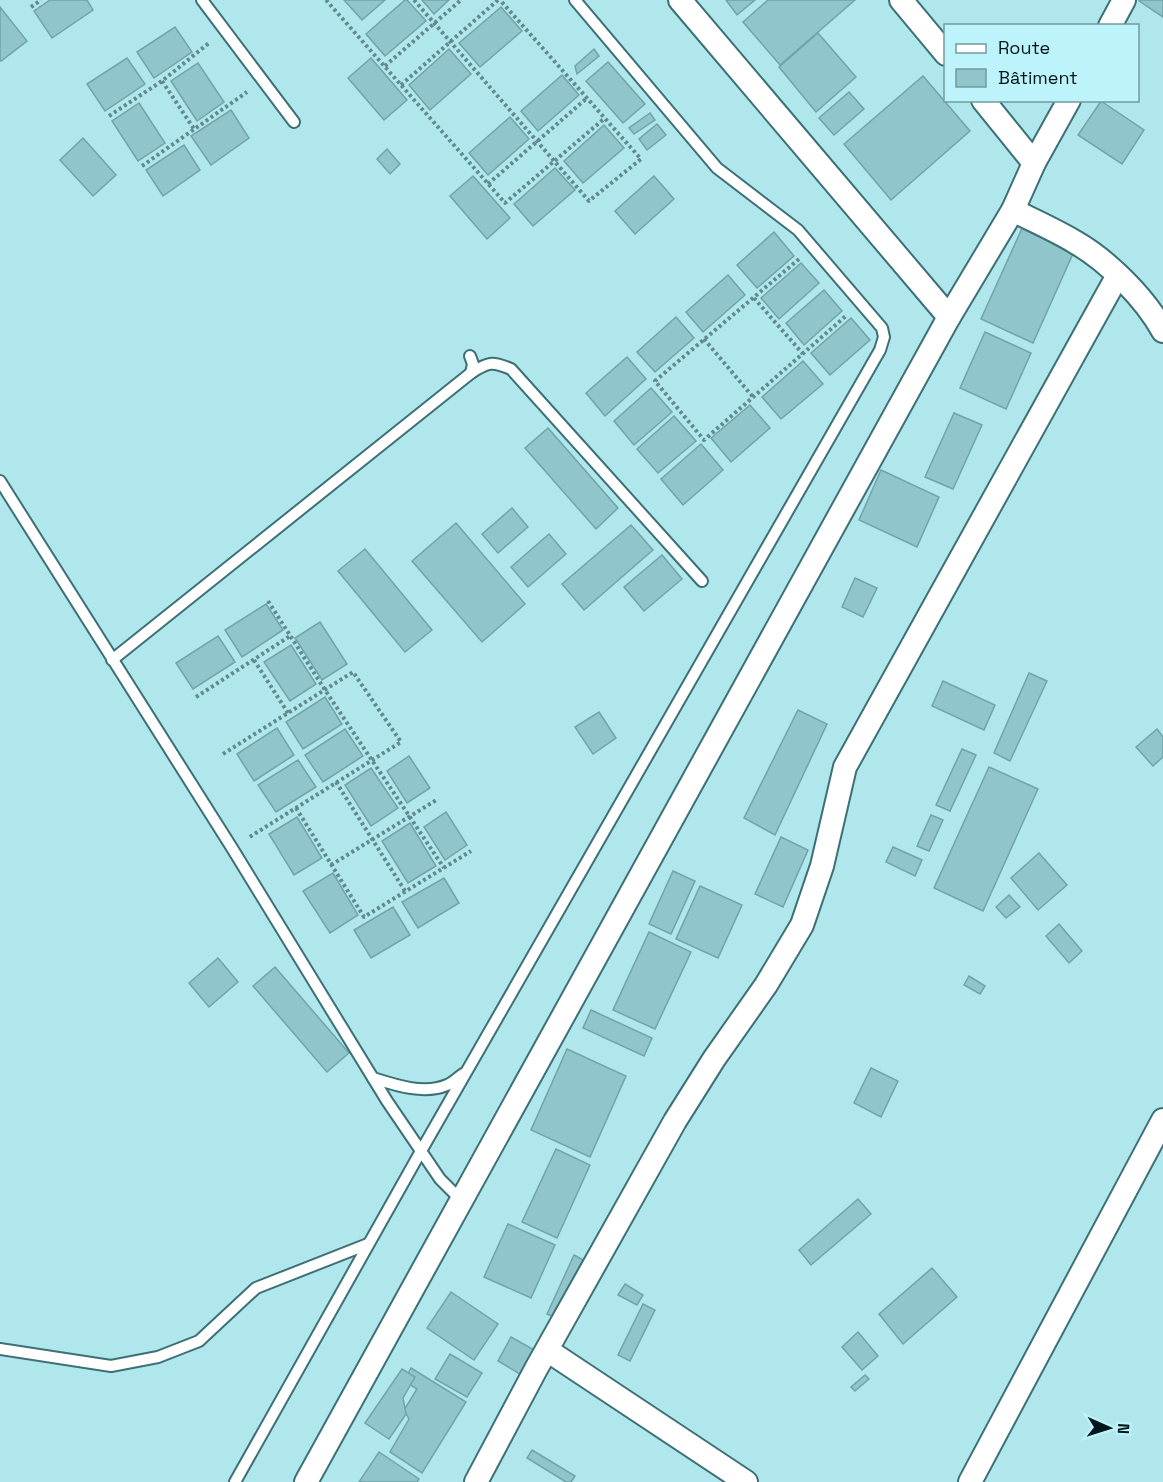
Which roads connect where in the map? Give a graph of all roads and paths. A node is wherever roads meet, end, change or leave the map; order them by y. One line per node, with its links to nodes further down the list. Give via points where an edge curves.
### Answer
1 (41, 0): 11 (path)
2 (202, 0): 14 (lane)
3 (326, 0): 17 (path)
4 (414, 0): 12 (path)
5 (461, 0): 12 (path)
6 (499, 0): 15 (path); 21 (path)
7 (576, 0): 34 (lane, via 717,168 798,230)
8 (680, 0): 38 (street)
9 (901, 0): 16 (street)
10 (1124, 0): 13 (street)
11 (31, 7)
12 (434, 23): 15 (path); 17 (path)
13 (1111, 24)
14 (224, 31): 18 (path); 19 (lane)
15 (450, 42): 20 (path); 28 (path)
16 (944, 53)
17 (384, 66): 20 (path)
18 (162, 81): 24 (path); 27 (path)
19 (263, 81): 26 (lane); 27 (path)
20 (401, 85): 32 (path)
21 (587, 98): 25 (path); 28 (path)
22 (985, 102): 30 (street)
23 (1068, 102): 30 (street)
24 (109, 116)
25 (605, 118): 29 (path); 29 (path, via 640,159 589,201)
26 (294, 122)
27 (194, 129): 31 (path)
28 (537, 141): 29 (path); 32 (path)
29 (555, 161): 32 (path, via 505,204)
30 (1035, 163): 33 (street)
31 (142, 166)
32 (488, 184)
33 (1013, 210): 35 (street, via 1077,243); 38 (street)
34 (813, 247): 36 (path); 37 (lane)
35 (1118, 275): 39 (street); 73 (street, via 845,767 822,866 802,925 675,1121)
36 (754, 297): 40 (path); 41 (path)
37 (861, 303): 41 (path); 66 (lane, via 882,328 880,350)
38 (949, 317): 70 (street)
39 (1163, 331)
40 (704, 339): 44 (path); 44 (path, via 655,381 704,440)
41 (803, 354): 44 (path)
42 (470, 356): 43 (lane)
43 (471, 373): 46 (lane, via 487,363 511,369); 49 (lane)
44 (753, 397)
45 (0, 481): 49 (lane)
46 (702, 581)
47 (268, 601): 48 (path)
48 (290, 636): 50 (path); 51 (path)
49 (112, 660): 61 (lane)
50 (254, 660): 52 (path); 53 (path)
51 (325, 690): 53 (path); 55 (path); 55 (path, via 353,672 401,742)
52 (196, 697)
53 (288, 713): 54 (path)
54 (223, 754)
55 (372, 760): 56 (path); 59 (path)
56 (336, 782): 58 (path); 60 (path)
57 (438, 799): 59 (path)
58 (296, 808): 61 (path); 63 (path)
59 (409, 816): 60 (path); 64 (path)
60 (372, 839): 63 (path); 65 (path)
61 (232, 849): 67 (lane)
62 (471, 851): 64 (path)
63 (331, 865): 65 (path, via 364,917)
64 (444, 868): 65 (path)
65 (405, 891)
66 (468, 1070): 67 (lane, via 448,1085 426,1089); 69 (lane)
67 (373, 1078): 69 (lane)
68 (1163, 1120): 78 (street)
69 (421, 1151): 70 (lane, via 440,1179); 71 (lane)
70 (462, 1201): 75 (street)
71 (368, 1245): 72 (lane, via 256,1288 199,1341 158,1357 111,1366); 74 (lane)
72 (0, 1349)
73 (547, 1350): 76 (street); 77 (street)
74 (235, 1482)
75 (306, 1482)
76 (476, 1482)
77 (746, 1482)
78 (970, 1482)

